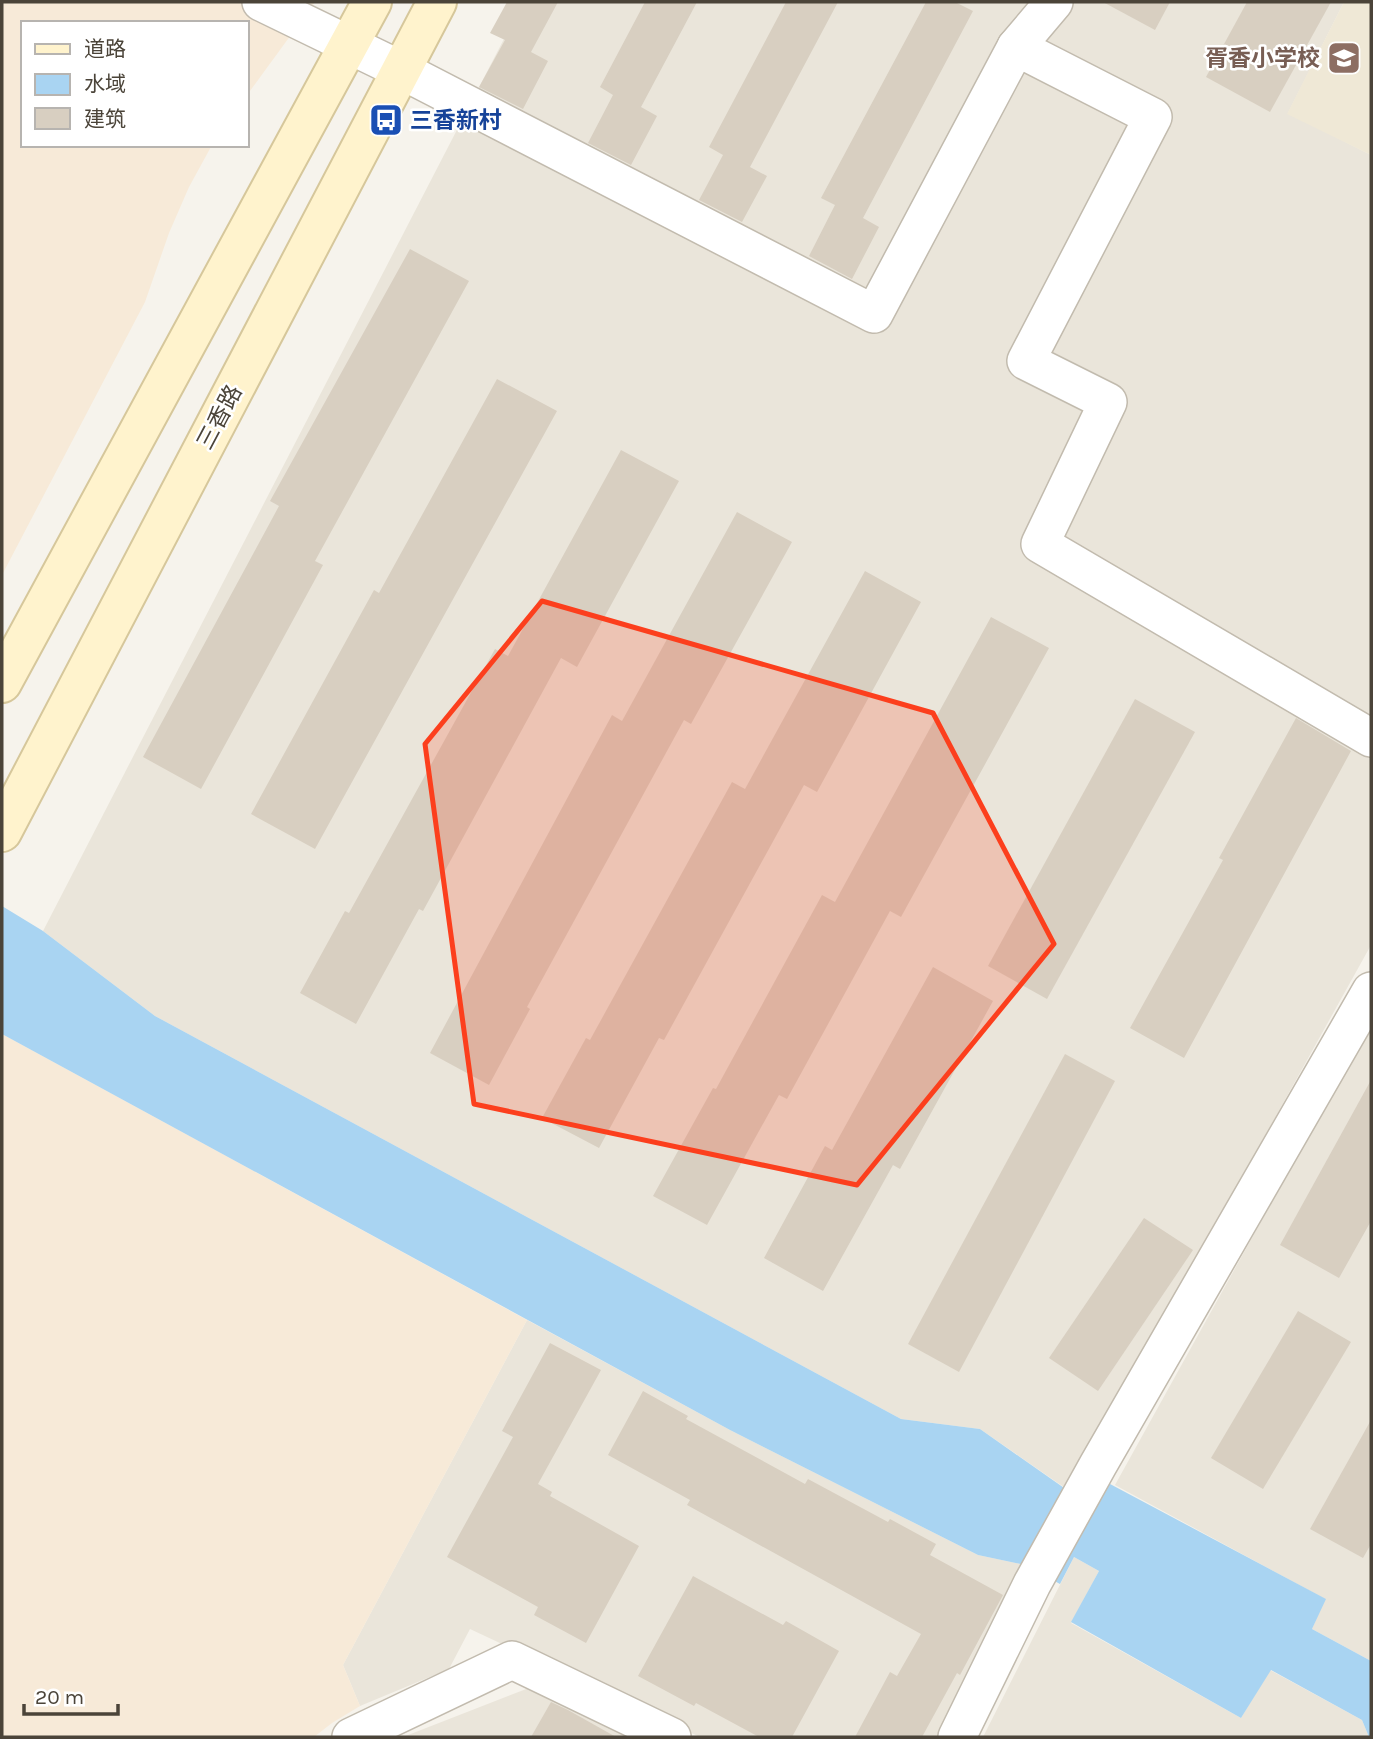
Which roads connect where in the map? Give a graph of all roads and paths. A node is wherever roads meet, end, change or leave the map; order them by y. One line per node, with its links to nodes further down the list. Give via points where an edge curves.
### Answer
1 (261, 2): 5 (street)
2 (372, 2): 5 (main road)
3 (437, 2): 7 (main road, 三香路)
4 (1054, 2): 6 (street)
5 (348, 46): 7 (street); 8 (main road)
6 (1016, 47): 7 (street, via 874,314); 9 (street, via 1153,117 1026,361 1108,402 1040,544)
7 (401, 70): 10 (main road, 三香路)
8 (2, 683)
9 (1371, 738)
10 (2, 832)
11 (1371, 991): 14 (street, via 1098,1465 1032,1584)
12 (351, 1737): 13 (street, via 512,1660)
13 (672, 1737)
14 (957, 1737)

